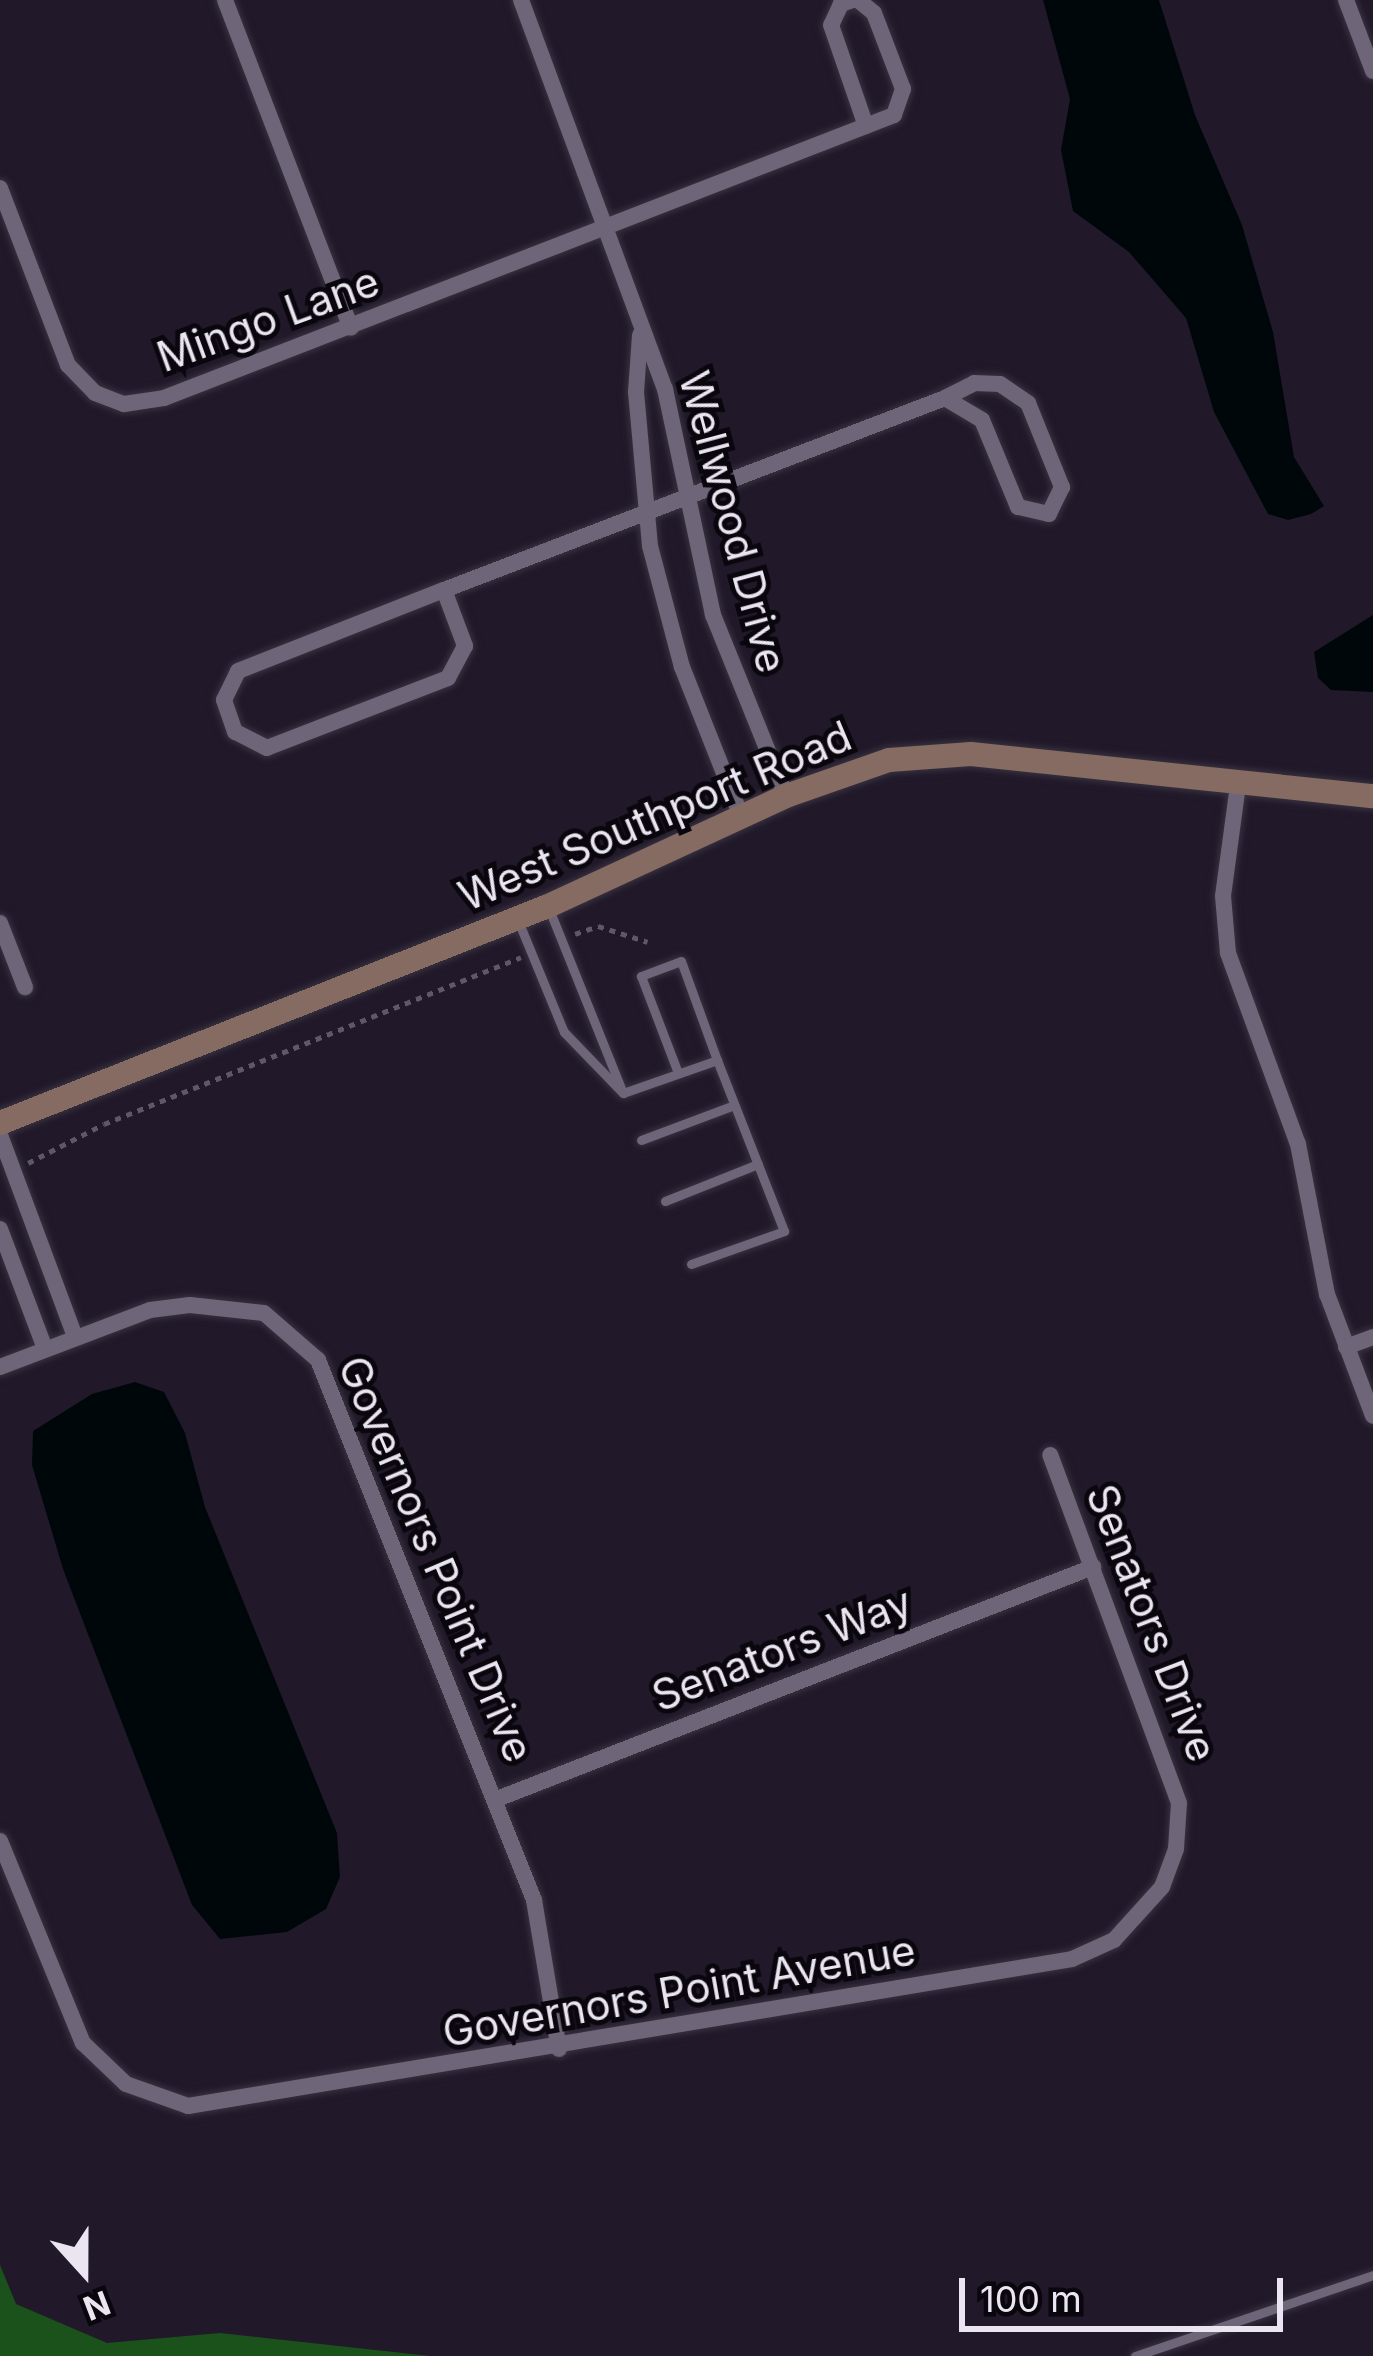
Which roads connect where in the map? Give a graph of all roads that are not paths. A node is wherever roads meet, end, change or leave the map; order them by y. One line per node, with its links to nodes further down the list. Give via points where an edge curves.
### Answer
1 (224, 0): 9 (street)
2 (521, 0): 8 (street, Wellwood Drive)
3 (856, 0): 6 (street, via 841,4 831,25); 6 (street, via 874,13 905,98 894,115)
4 (1346, 0): 5 (street)
5 (1373, 70)
6 (866, 126): 8 (street, Mingo Lane)
7 (0, 188): 9 (street, Mingo Lane, via 68,365 94,393 124,404 164,398)
8 (609, 226): 9 (street, Mingo Lane); 10 (street, Wellwood Drive)
9 (351, 328)
10 (640, 333): 12 (street, Wellwood Drive, via 665,389); 13 (street, Wellwood Drive)
11 (945, 398): 11 (street, via 982,420 1018,507 1037,517 1058,506 1062,487 1025,399 982,382); 12 (street)
12 (687, 495): 13 (street); 16 (street, Wellwood Drive, via 720,639)
13 (646, 511): 14 (street); 18 (street, Wellwood Drive, via 667,621)
14 (444, 590): 14 (street, via 238,670 224,700 236,732 267,748 448,678 465,646)
15 (1238, 785): 16 (main road, West Southport Road, via 971,754 889,760); 17 (main road, West Southport Road); 36 (street, via 1223,896 1228,953 1298,1144 1324,1286)
16 (786, 796): 18 (main road, West Southport Road)
17 (1373, 796)
18 (741, 815): 19 (main road, West Southport Road)
19 (548, 906): 20 (main road, West Southport Road); 25 (lane)
20 (517, 918): 25 (lane, via 564,1032); 27 (main road, West Southport Road)
21 (0, 922): 22 (street)
22 (25, 987)
23 (717, 1060): 24 (lane); 24 (lane, via 681,961 641,976); 26 (lane)
24 (678, 1073): 25 (lane)
25 (623, 1093)
26 (734, 1105): 29 (lane); 30 (lane)
27 (0, 1123)
28 (0, 1136): 34 (street)
29 (641, 1140)
30 (758, 1164): 31 (lane); 33 (lane, via 784,1231)
31 (665, 1202)
32 (0, 1229): 37 (street)
33 (691, 1264)
34 (75, 1337): 37 (street, Governors Point Drive); 42 (street, Governors Point Drive, via 149,1310 220,1305 282,1323 318,1360)
35 (1373, 1337): 36 (street)
36 (1346, 1347): 39 (street)
37 (45, 1348): 38 (street, Governors Point Drive)
38 (0, 1366)
39 (1373, 1416)
40 (1050, 1455): 41 (street, Senators Drive)
41 (1093, 1567): 42 (street, Senators Way); 44 (street, Senators Drive, via 1176,1785 1178,1836)
42 (497, 1798): 45 (street, Governors Point Drive, via 534,1900)
43 (0, 1841): 45 (street, Governors Point Avenue, via 83,2043 119,2080 182,2104 226,2105)
44 (1162, 1887): 45 (street, Governors Point Avenue, via 1114,1940 1058,1962)
45 (559, 2049)
46 (1373, 2275): 47 (lane)
47 (1135, 2356)

